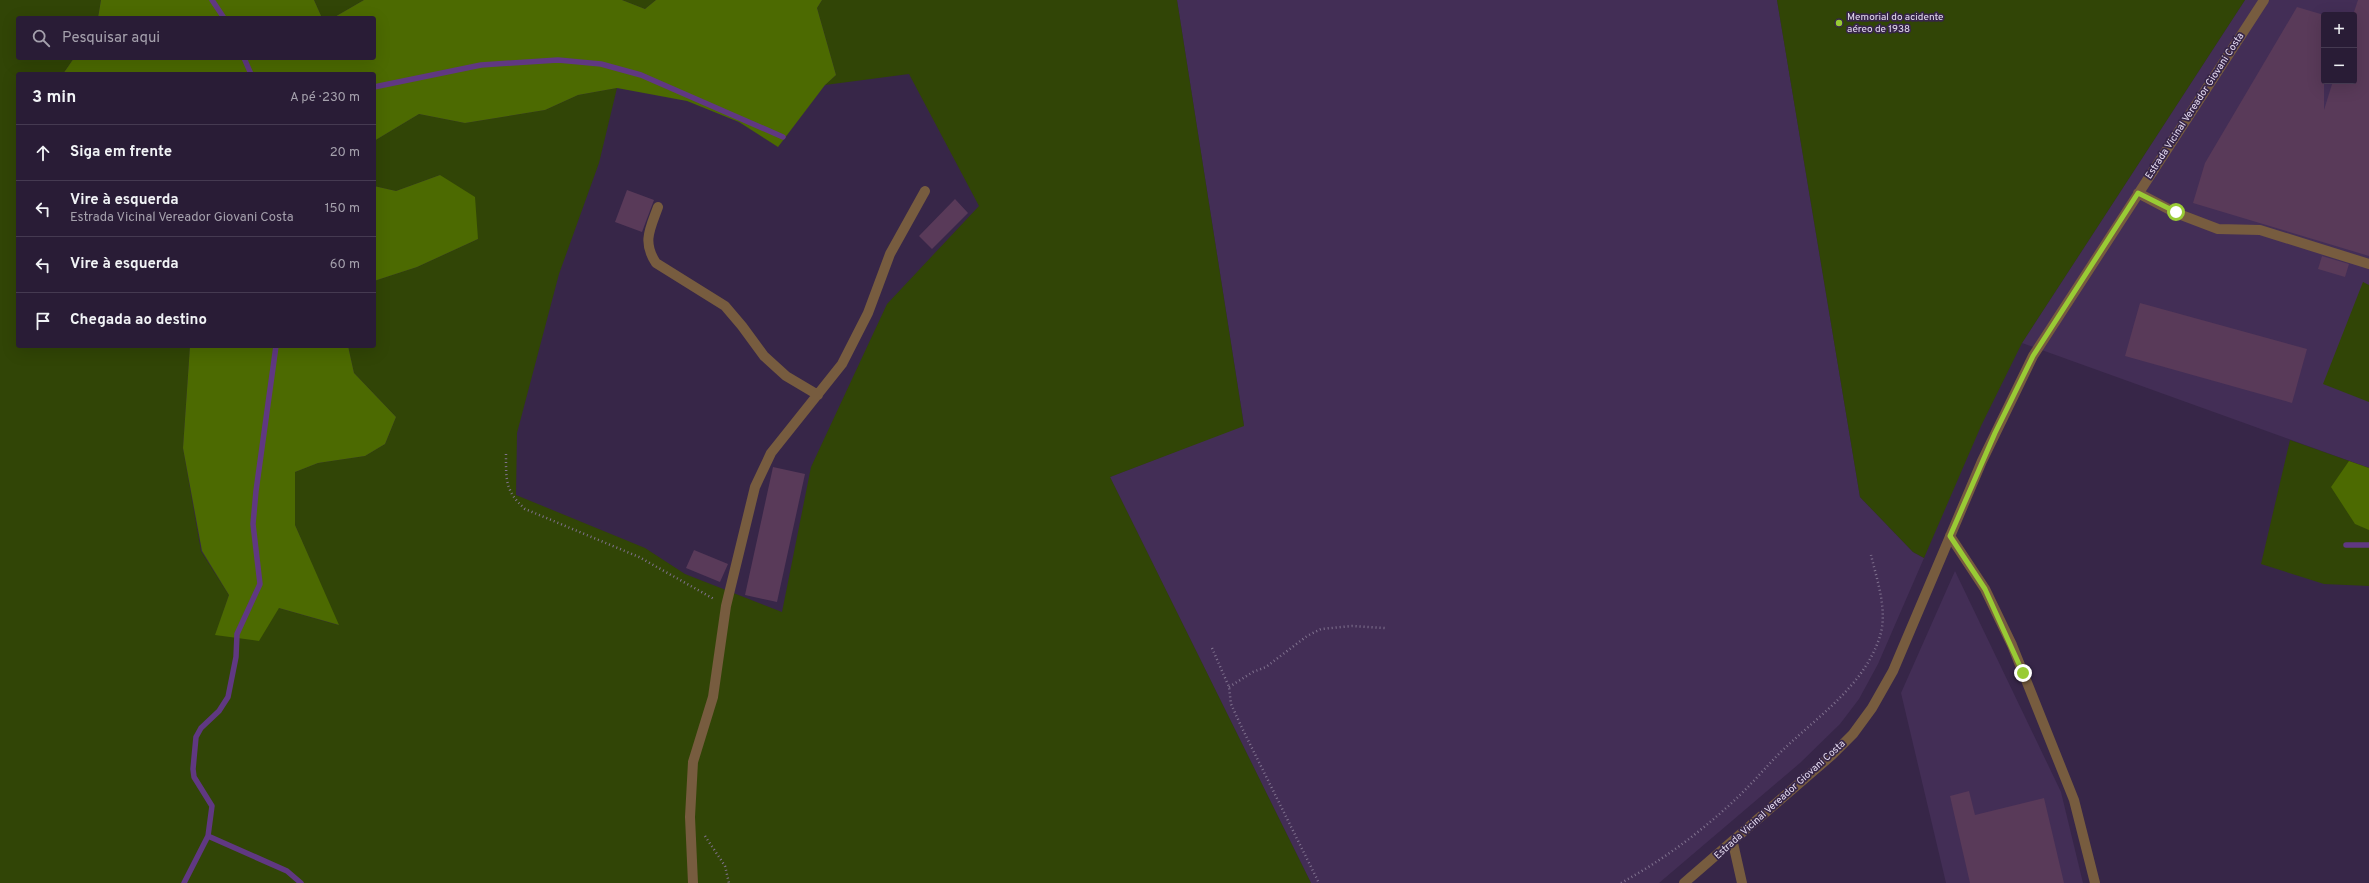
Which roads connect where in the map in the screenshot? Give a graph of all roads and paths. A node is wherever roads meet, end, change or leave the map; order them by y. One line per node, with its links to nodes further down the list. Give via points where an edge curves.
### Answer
1 (2264, 0): 3 (street, Estrada Vicinal Vereador Giovani Costa)
2 (925, 191): 6 (street, via 890,254 868,313 846,357)
3 (2138, 193): 5 (street, via 2218,229 2260,230); 8 (street, Estrada Vicinal Vereador Giovani Costa, via 2033,356 1995,433)
4 (658, 208): 6 (street, via 647,238 648,252 656,263 724,306 764,356 786,376)
5 (2369, 264)
6 (818, 395): 10 (street, via 771,454 755,487)
7 (506, 454): 10 (path, via 506,480 513,498 525,509 639,557)
8 (1950, 536): 15 (street, Estrada Vicinal Vereador Giovani Costa, via 1893,671 1872,708 1832,755); 22 (street, via 1985,589 2012,645 2074,800)
9 (1871, 555): 19 (path, via 1880,592 1882,622 1881,634 1864,670 1825,713 1785,748 1743,792 1682,844)
10 (726, 606): 14 (street, via 713,697 693,762)
11 (1385, 628): 13 (path, via 1344,626 1321,629 1307,636 1266,668 1253,672)
12 (1212, 648): 13 (path)
13 (1229, 687): 18 (path, via 1231,704)
14 (690, 817): 16 (street); 17 (path, via 718,852)
15 (1733, 843): 20 (street, Estrada Vicinal Vereador Giovani Costa); 21 (street)
16 (694, 883)
17 (729, 883)
18 (1318, 883)
19 (1621, 883)
20 (1684, 883)
21 (1742, 883)
22 (2095, 883)

